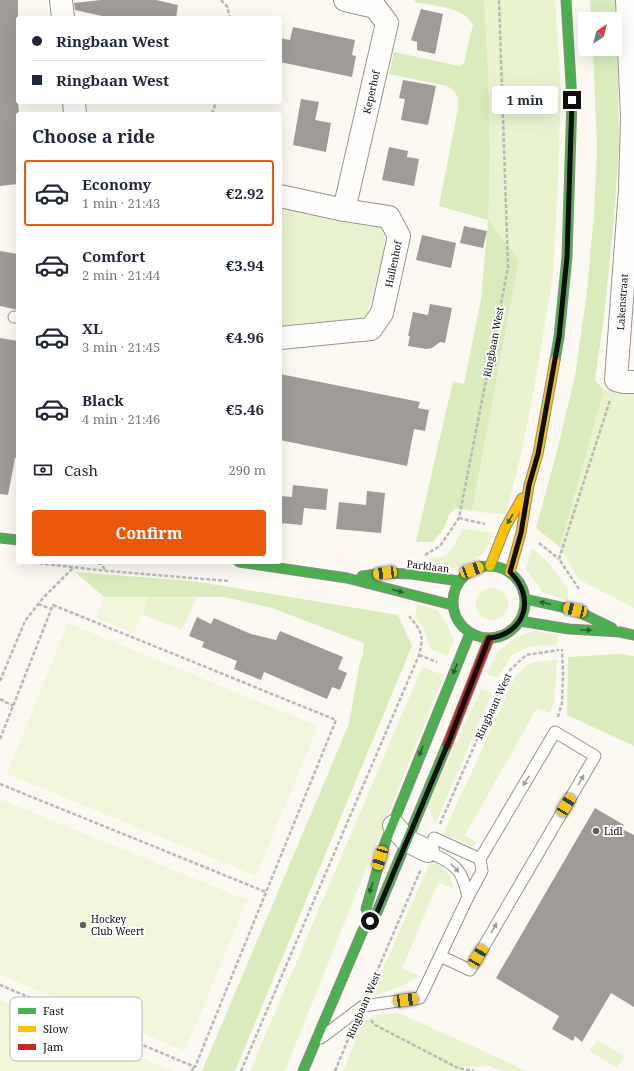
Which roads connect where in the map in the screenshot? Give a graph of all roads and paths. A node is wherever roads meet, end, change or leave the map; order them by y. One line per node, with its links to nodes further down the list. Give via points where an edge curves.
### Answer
1 (61, 0): 7 (street)
2 (221, 0): 8 (path, via 227,6)
3 (345, 0): 11 (street, Keperhof, via 375,7 387,23)
4 (498, 0): 23 (path, Ringbaan West, via 508,267 459,518 440,546 415,561)
5 (566, 0): 14 (main road, via 572,100 567,257 559,337 538,454)
6 (629, 4): 9 (street, Lakenstraat)
7 (63, 16)
8 (230, 16)
9 (632, 189): 13 (street, Lakenstraat)
10 (282, 196): 11 (street, Hallenhof)
11 (344, 210): 12 (street, Hallenhof, via 389,217 399,236 382,313 371,329)
12 (282, 338)
13 (625, 381): 31 (path, via 608,410 559,559 580,590)
14 (529, 485): 20 (main road, one-way to 20, via 505,528); 22 (main road, via 521,533)
15 (0, 538): 16 (main road)
16 (16, 540)
17 (46, 564): 21 (path)
18 (100, 564): 21 (path, via 107,571)
19 (252, 564): 24 (main road, Parklaan)
20 (490, 566): 22 (main road); 25 (main road, via 480,566 465,574)
21 (74, 567): 28 (path)
22 (510, 572): 27 (main road, via 520,584)
23 (412, 574): 24 (main road, Parklaan, via 385,573); 25 (main road, Parklaan)
24 (347, 578): 26 (main road, Parklaan, one-way to 26)
25 (459, 581): 29 (main road)
26 (408, 594): 29 (main road, Parklaan); 60 (path, via 405,611 418,626 422,642 419,655)
27 (525, 599): 31 (main road, one-way to 27); 32 (main road)
28 (38, 604): 30 (path); 39 (path, via 25,621)
29 (452, 605): 35 (main road, via 458,621)
30 (52, 609): 41 (path); 48 (path, via 53,605 336,720)
31 (575, 610): 34 (main road)
32 (520, 621): 33 (main road); 37 (main road, via 510,632)
33 (569, 630): 34 (main road, one-way to 34); 38 (path)
34 (620, 632): 36 (main road)
35 (470, 633): 37 (main road); 45 (main road, one-way to 45)
36 (634, 635)
37 (489, 638): 45 (main road)
38 (561, 649): 42 (path, via 562,703); 46 (path, Ringbaan West, via 526,655 510,670 500,687)
39 (0, 681)
40 (0, 699): 41 (path)
41 (13, 706): 43 (path)
42 (555, 732): 47 (lane, one-way to 47); 51 (lane, one-way to 42, via 470,970 595,756)
43 (0, 739)
44 (0, 784): 48 (path)
45 (404, 831): 46 (street); 50 (main road, via 377,912); 50 (main road, one-way to 50, via 385,843 366,904)
46 (431, 845): 47 (lane); 49 (lane, one-way to 49, via 455,865 464,879); 54 (path, Ringbaan West)
47 (480, 858): 49 (lane, via 482,871)
48 (266, 892): 58 (path)
49 (468, 897): 51 (lane)
50 (363, 930): 57 (main road)
51 (440, 956): 54 (lane, via 420,998)
52 (0, 985): 53 (path)
53 (29, 997)
54 (363, 1006): 57 (lane); 63 (path, via 375,1025 458,1068)
55 (350, 1035): 62 (path, Ringbaan West)
56 (142, 1044): 58 (path)
57 (315, 1044): 61 (main road)
58 (194, 1066): 59 (path)
59 (192, 1071)
60 (242, 1071)
61 (303, 1071)
62 (335, 1071)
63 (474, 1071)

